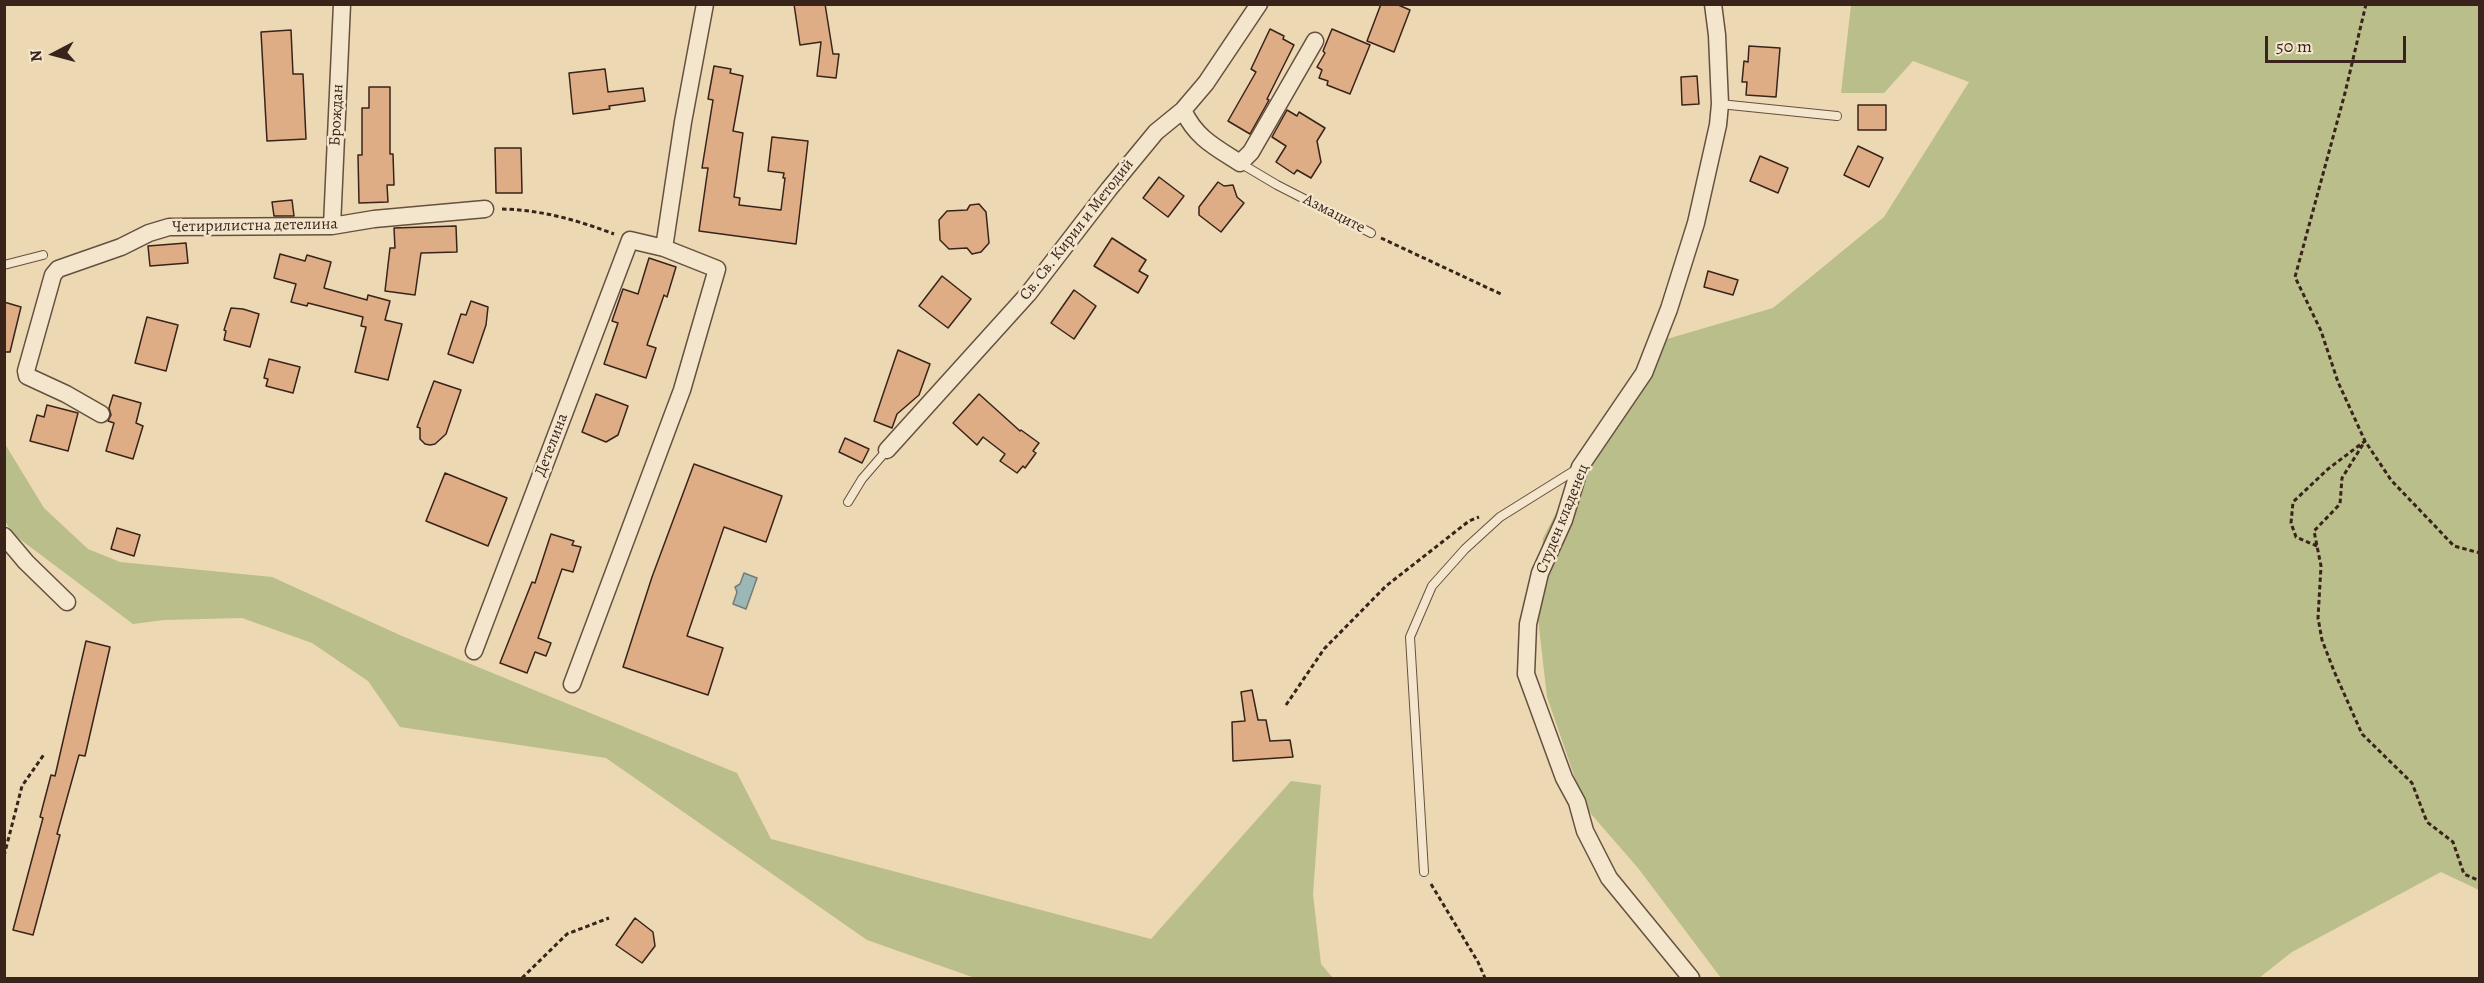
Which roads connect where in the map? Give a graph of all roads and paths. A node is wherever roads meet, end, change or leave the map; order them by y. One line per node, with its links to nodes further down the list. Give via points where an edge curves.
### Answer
1 (342, 4): 12 (street, Брождан)
2 (705, 4): 15 (street)
3 (1259, 4): 8 (street, Св. Св. Кирил и Методий)
4 (1713, 4): 7 (street, Студен кладенец)
5 (2366, 4): 20 (path, via 2295,277)
6 (1315, 41): 10 (street, via 1251,152)
7 (1720, 104): 9 (lane); 22 (street, Студен кладенец, via 1696,223 1669,309 1644,373)
8 (1183, 110): 10 (street, Азмаците, via 1199,136); 21 (street, Св. Св. Кирил и Методий, via 1156,132 1028,294)
9 (1837, 116)
10 (1240, 163): 13 (lane, Азмаците)
11 (485, 209): 12 (street, Четирилистна детелина); 14 (path, via 531,210 564,216)
12 (332, 226): 19 (street, Четирилистна детелина, via 169,227 58,269 52,275 27,376)
13 (1371, 233): 18 (path, Азмаците)
14 (630, 240): 15 (street); 29 (street, Детелина)
15 (664, 248): 30 (street, via 717,269 682,390)
16 (43, 255): 17 (lane)
17 (4, 265)
18 (1503, 295)
19 (101, 414)
20 (2365, 441): 26 (path, via 2342,478 2340,504 2314,531); 26 (path, via 2292,502 2291,523 2296,537); 27 (path, via 2391,480 2454,546)
21 (888, 450): 23 (lane)
22 (1581, 467): 34 (lane, via 1500,517 1465,549 1432,586 1410,637); 39 (street, Студен кладенец, via 1564,520 1540,573 1528,624 1526,674 1577,802 1584,831 1609,878)
23 (848, 502)
24 (1489, 513): 31 (path, via 1470,521 1386,586 1324,649)
25 (4, 536): 28 (street)
26 (2317, 546): 35 (path, via 2322,566 2318,618 2322,640 2362,734 2412,783 2427,822 2453,842 2464,874)
27 (2480, 553)
28 (67, 602)
29 (474, 651)
30 (572, 684)
31 (1286, 705)
32 (45, 753): 33 (path, via 22,786)
33 (4, 856)
34 (1424, 872): 38 (path)
35 (2480, 881)
36 (609, 918): 37 (path, via 567,934)
37 (522, 978)
38 (1485, 978)
39 (1691, 978)

